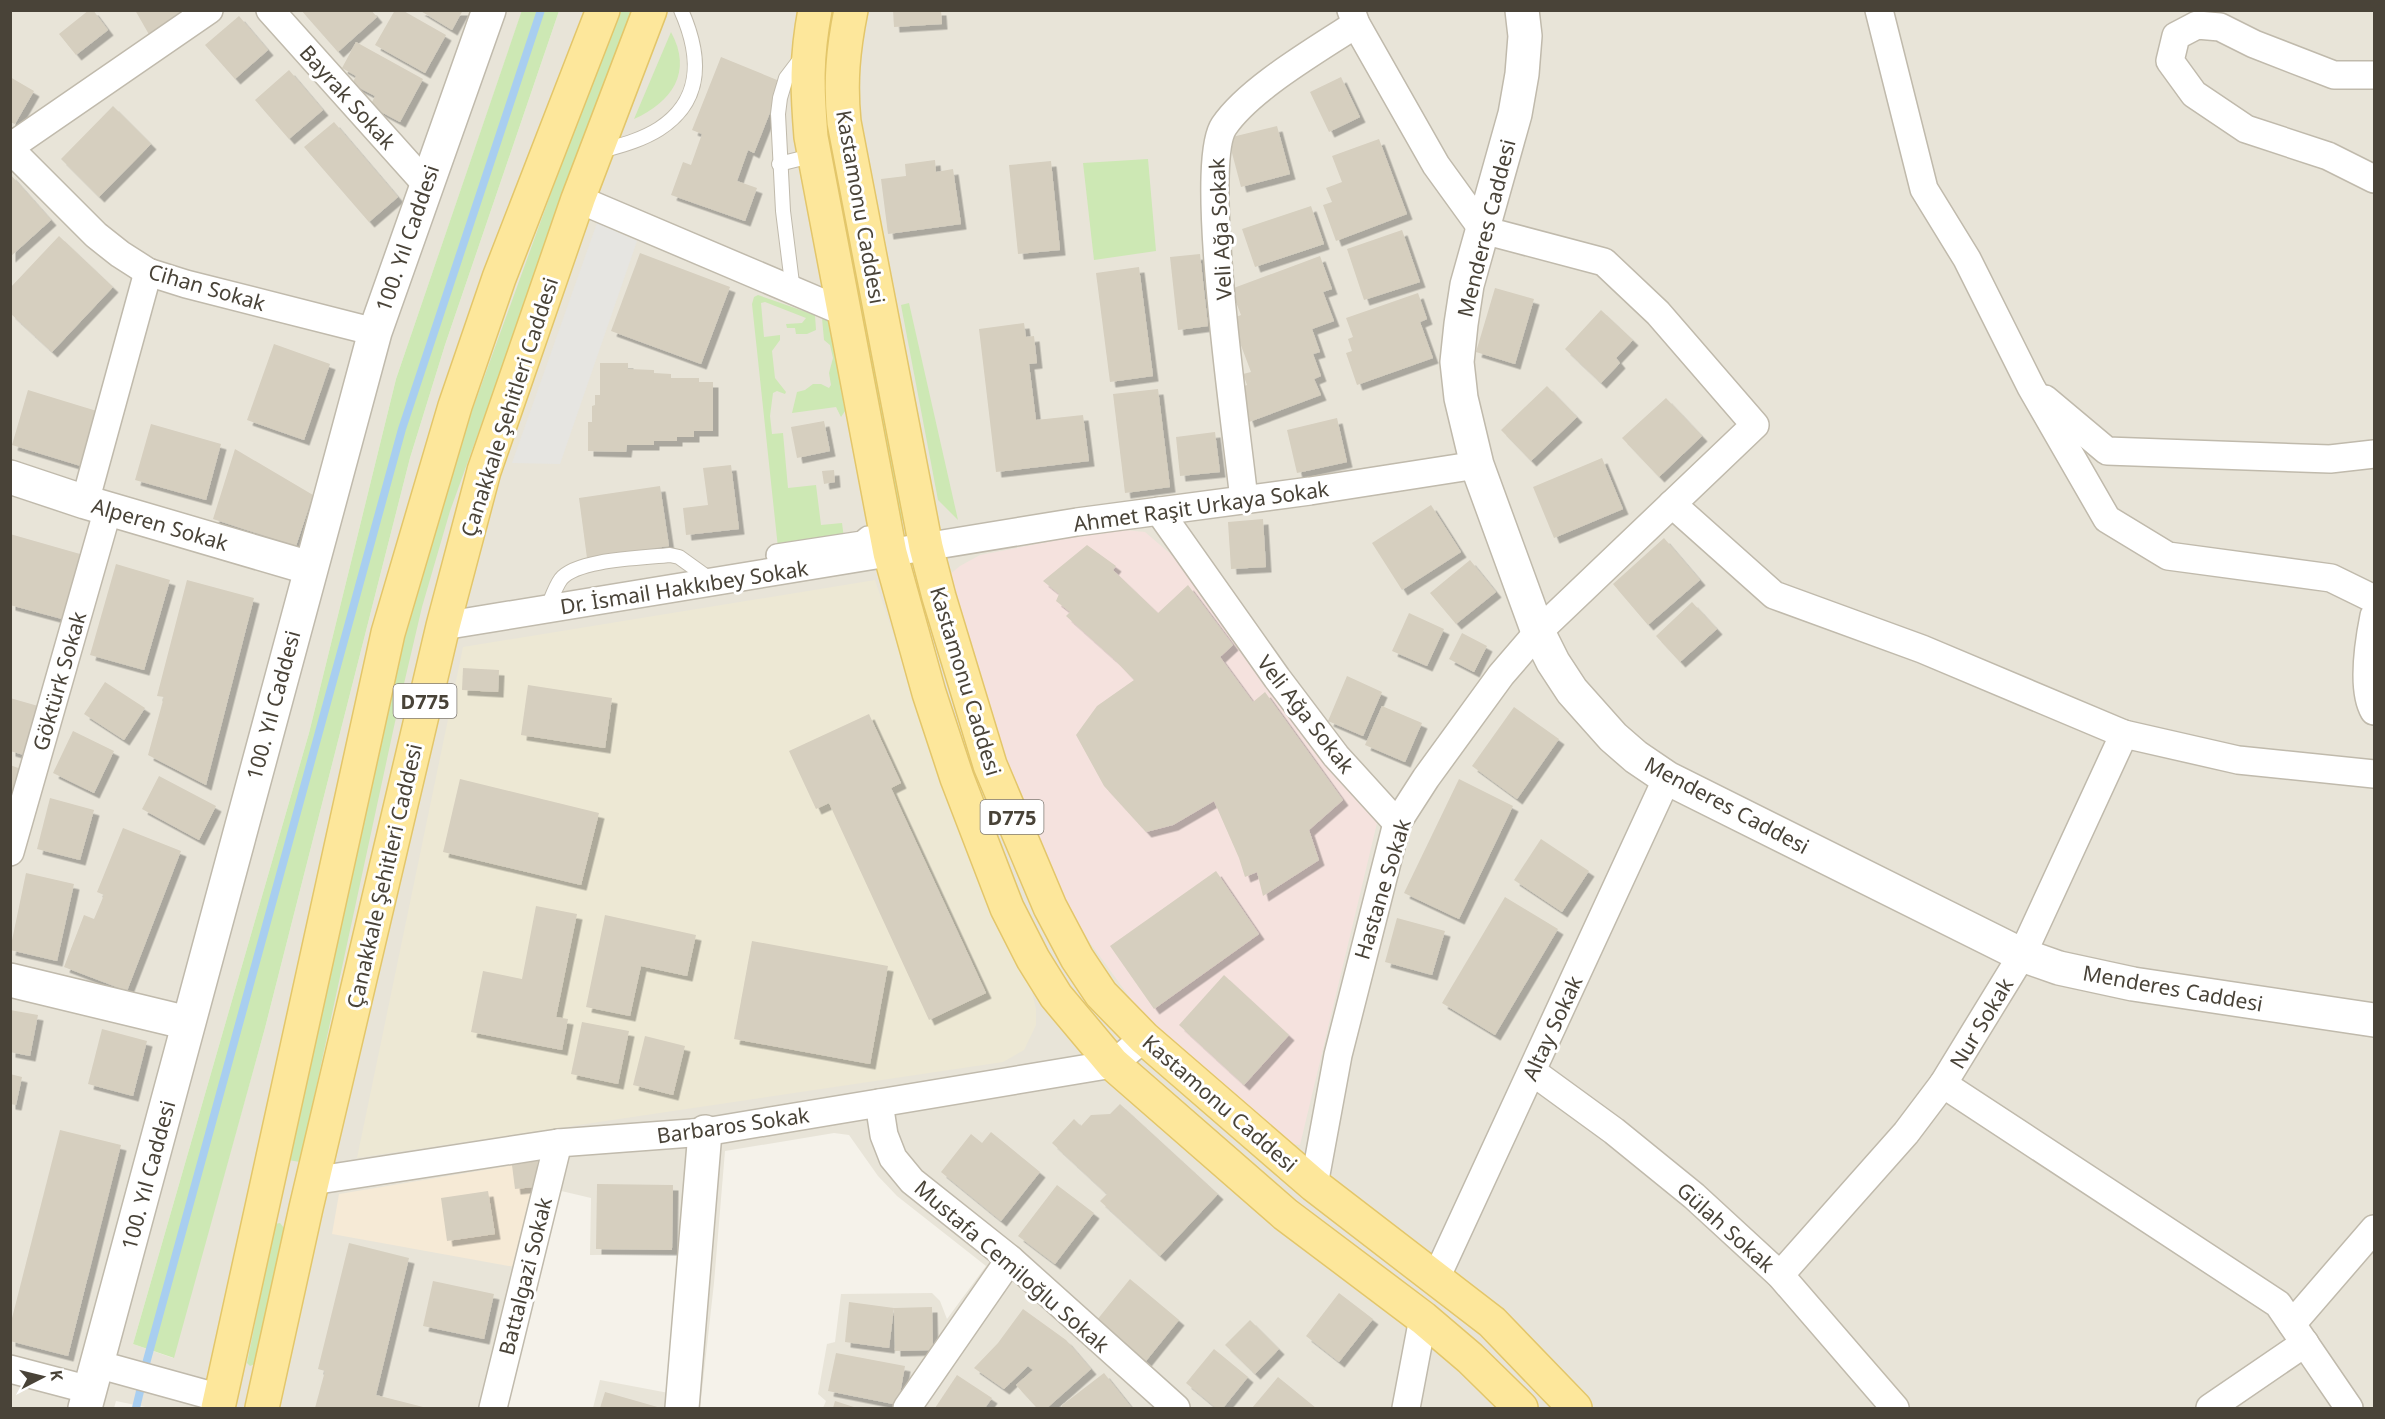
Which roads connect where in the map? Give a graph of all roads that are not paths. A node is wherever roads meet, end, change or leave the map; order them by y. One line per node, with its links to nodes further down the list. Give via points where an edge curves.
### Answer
1 (209, 10): 14 (street)
2 (270, 10): 19 (street, Bayrak Sokak)
3 (489, 10): 19 (street, 100. Yıl Caddesi)
4 (603, 10): 61 (main road, D775, via 499,278 409,559 388,633)
5 (650, 10): 15 (main road, Çanakkale Şehitleri Caddesi / D775)
6 (681, 10): 15 (lane, via 694,43 693,84 688,100 657,130)
7 (815, 10): 12 (main road, Kastamonu Caddesi / D775)
8 (851, 10): 35 (main road, Kastamonu Caddesi / D775, via 842,56 844,122)
9 (1522, 10): 21 (street, Menderes Caddesi, via 1525,36 1515,114)
10 (1879, 10): 26 (street, via 1924,189 1967,260)
11 (1353, 17): 21 (street, via 1436,165); 30 (street, Veli Ağa Sokak, via 1242,104 1222,128 1216,147 1218,250)
12 (808, 48): 16 (main road, Kastamonu Caddesi / D775, via 807,92); 17 (lane, via 786,78 780,98)
13 (2374, 75): 18 (street, via 2334,75 2220,27 2197,25 2176,36 2170,61 2194,94 2246,129 2328,156)
14 (10, 148): 22 (street, Cihan Sokak, via 96,235)
15 (596, 153): 20 (main road, Çanakkale Şehitleri Caddesi / D775)
16 (814, 155): 17 (lane); 24 (main road, Kastamonu Caddesi / D775)
17 (779, 164): 23 (lane)
18 (2374, 179)
19 (426, 184): 25 (street, 100. Yıl Caddesi)
20 (578, 199): 23 (street); 42 (main road, Çanakkale Şehitleri Caddesi / D775, via 484,471)
21 (1483, 230): 28 (street, Menderes Caddesi, via 1467,285 1457,362); 31 (street, Hastane Sokak, via 1604,262 1658,313 1755,424)
22 (148, 272): 25 (street, Cihan Sokak); 32 (street, Göktürk Sokak)
23 (793, 291): 24 (street)
24 (844, 312): 34 (main road, Kastamonu Caddesi / D775)
25 (375, 332): 37 (street, 100. Yıl Caddesi)
26 (2031, 387): 27 (street, via 2107,451 2330,459); 39 (street, via 2107,519 2168,555 2331,578)
27 (2374, 454)
28 (1477, 465): 30 (street, Ahmet Raşit Urkaya Sokak); 43 (street, Menderes Caddesi)
29 (10, 477): 32 (street, Alperen Sokak)
30 (1245, 500): 33 (street, Ahmet Raşit Urkaya Sokak)
31 (1672, 504): 43 (street, Hastane Sokak); 45 (street, via 1774,595 1923,649)
32 (96, 506): 37 (street, Alperen Sokak); 49 (street, Göktürk Sokak)
33 (1159, 511): 35 (street, Ahmet Raşit Urkaya Sokak); 48 (street, Veli Ağa Sokak, via 1336,756)
34 (879, 545): 35 (street, Dr. İsmail Hakkıbey Sokak); 36 (street, via 862,542); 38 (street, Dr. İsmail Hakkıbey Sokak); 55 (main road, Kastamonu Caddesi / D775, via 957,777 1007,908 1056,996)
35 (926, 547): 54 (main road, Kastamonu Caddesi / D775, via 990,765 1050,907 1101,994)
36 (777, 555)
37 (310, 568): 53 (street, 100. Yıl Caddesi)
38 (714, 582): 40 (street, Dr. İsmail Hakkıbey Sokak); 40 (lane, via 679,557 670,555 591,565 573,570 561,579)
39 (2374, 599)
40 (547, 609): 42 (street, Dr. İsmail Hakkıbey Sokak)
41 (2374, 616): 44 (street, via 2368,642 2370,704)
42 (443, 626): 63 (main road, Çanakkale Şehitleri Caddesi / D775)
43 (1538, 632): 47 (street, Menderes Caddesi, via 1572,691 1593,715 1636,757); 48 (street, Hastane Sokak, via 1480,703)
44 (2374, 711)
45 (2124, 734): 46 (street, via 2238,760); 50 (street, Nur Sokak)
46 (2374, 774)
47 (1667, 778): 50 (street, Menderes Caddesi); 56 (street, Altay Sokak)
48 (1397, 824): 62 (street, Hastane Sokak, via 1338,1055)
49 (10, 852)
50 (2022, 955): 52 (street, Menderes Caddesi, via 2096,977); 57 (street, Nur Sokak)
51 (10, 980): 53 (street)
52 (2374, 1020)
53 (188, 1023): 72 (street, 100. Yıl Caddesi)
54 (1144, 1038): 55 (street); 62 (main road, Kastamonu Caddesi / D775)
55 (1113, 1064): 58 (street, Barbaros Sokak); 69 (main road, Kastamonu Caddesi / D775, via 1285,1214)
56 (1533, 1072): 67 (street, Gülah Sokak, via 1694,1196); 68 (street, Altay Sokak)
57 (1943, 1084): 67 (street, Nur Sokak, via 1906,1133); 70 (street, via 2278,1304)
58 (879, 1103): 59 (street, Barbaros Sokak); 66 (street, Mustafa Cemiloğlu Sokak, via 884,1136 893,1158 912,1181)
59 (705, 1132): 60 (street, Barbaros Sokak); 77 (street)
60 (558, 1143): 63 (street, Barbaros Sokak); 76 (street, Battalgazi Sokak)
61 (271, 1171): 63 (main road); 64 (main road, D775)
62 (1314, 1185): 68 (main road, Kastamonu Caddesi / D775)
63 (310, 1188): 64 (main road); 75 (main road, Çanakkale Şehitleri Caddesi / D775)
64 (264, 1204): 74 (main road, D775)
65 (2374, 1228): 70 (street)
66 (1010, 1259): 73 (street, Mustafa Cemiloğlu Sokak); 78 (street)
67 (1780, 1275): 83 (street, Gülah Sokak)
68 (1436, 1278): 82 (main road, Kastamonu Caddesi / D775, via 1491,1322)
69 (1423, 1318): 80 (street); 81 (main road, Kastamonu Caddesi / D775)
70 (2298, 1334): 84 (street); 85 (street)
71 (10, 1369): 72 (street)
72 (100, 1384): 74 (street, via 172,1385)
73 (1152, 1399): 79 (street, Mustafa Cemiloğlu Sokak)
74 (228, 1405)
75 (261, 1408)
76 (493, 1408)
77 (682, 1408)
78 (907, 1408)
79 (1176, 1408)
80 (1406, 1408)
81 (1521, 1408)
82 (1575, 1408)
83 (1895, 1408)
84 (2210, 1408)
85 (2349, 1408)

